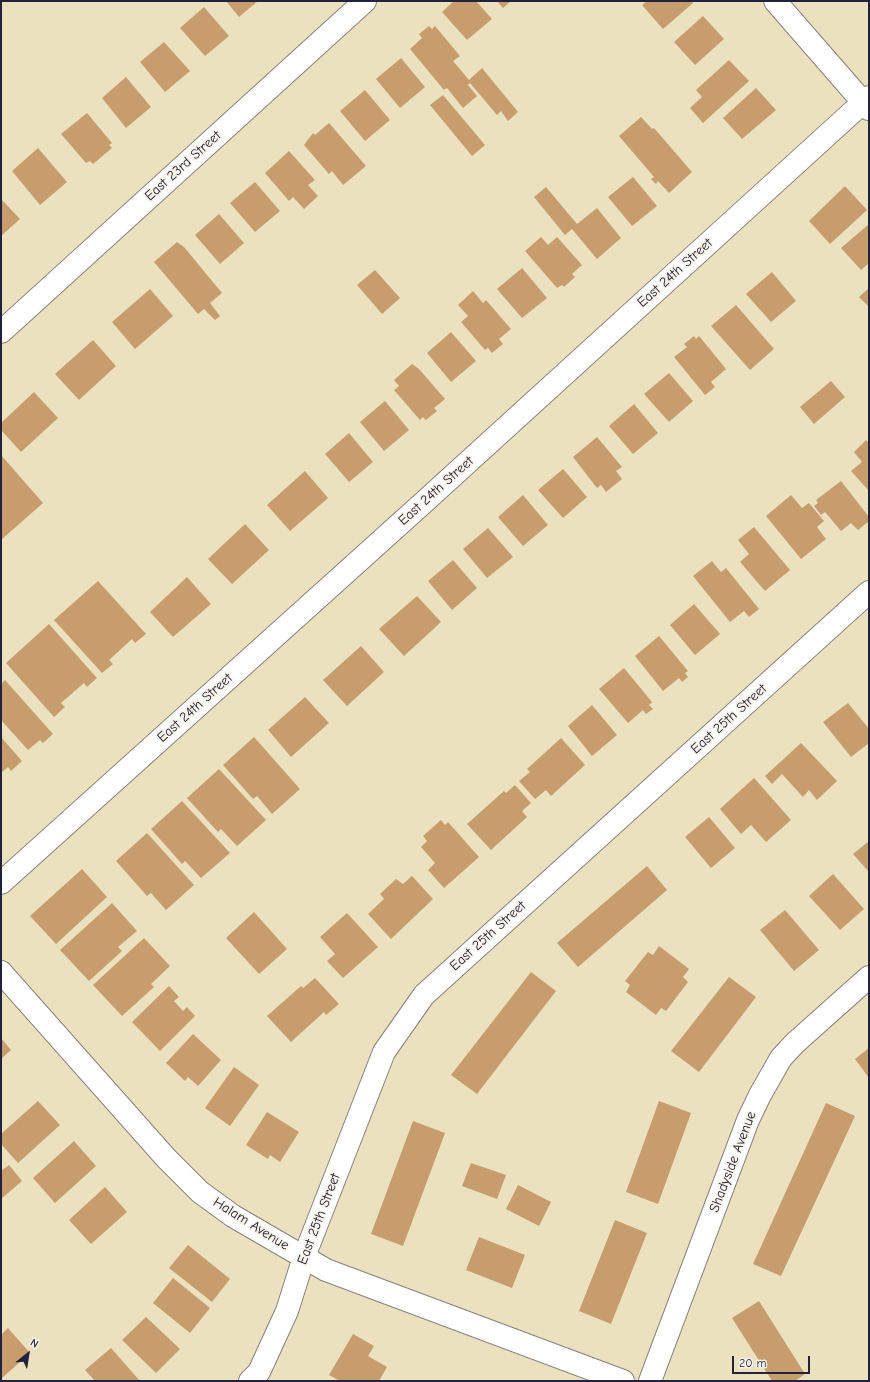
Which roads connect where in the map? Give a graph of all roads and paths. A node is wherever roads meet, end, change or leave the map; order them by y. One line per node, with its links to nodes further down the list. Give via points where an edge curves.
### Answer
1 (365, 1): 4 (street, East 23rd Street)
2 (776, 1): 3 (street)
3 (867, 103): 6 (street, East 24th Street)
4 (1, 332)
5 (869, 592): 9 (street, East 25th Street, via 424,995 384,1052)
6 (1, 883)
7 (1, 972): 9 (street, Halam Avenue, via 166,1158 200,1192 233,1216)
8 (869, 977): 12 (street, Shadyside Avenue, via 790,1048 781,1058 760,1094)
9 (304, 1257): 10 (street, East 25th Street, via 287,1311 259,1372); 11 (street, Halam Avenue, via 326,1270)
10 (250, 1381)
11 (623, 1381)
12 (650, 1381)

